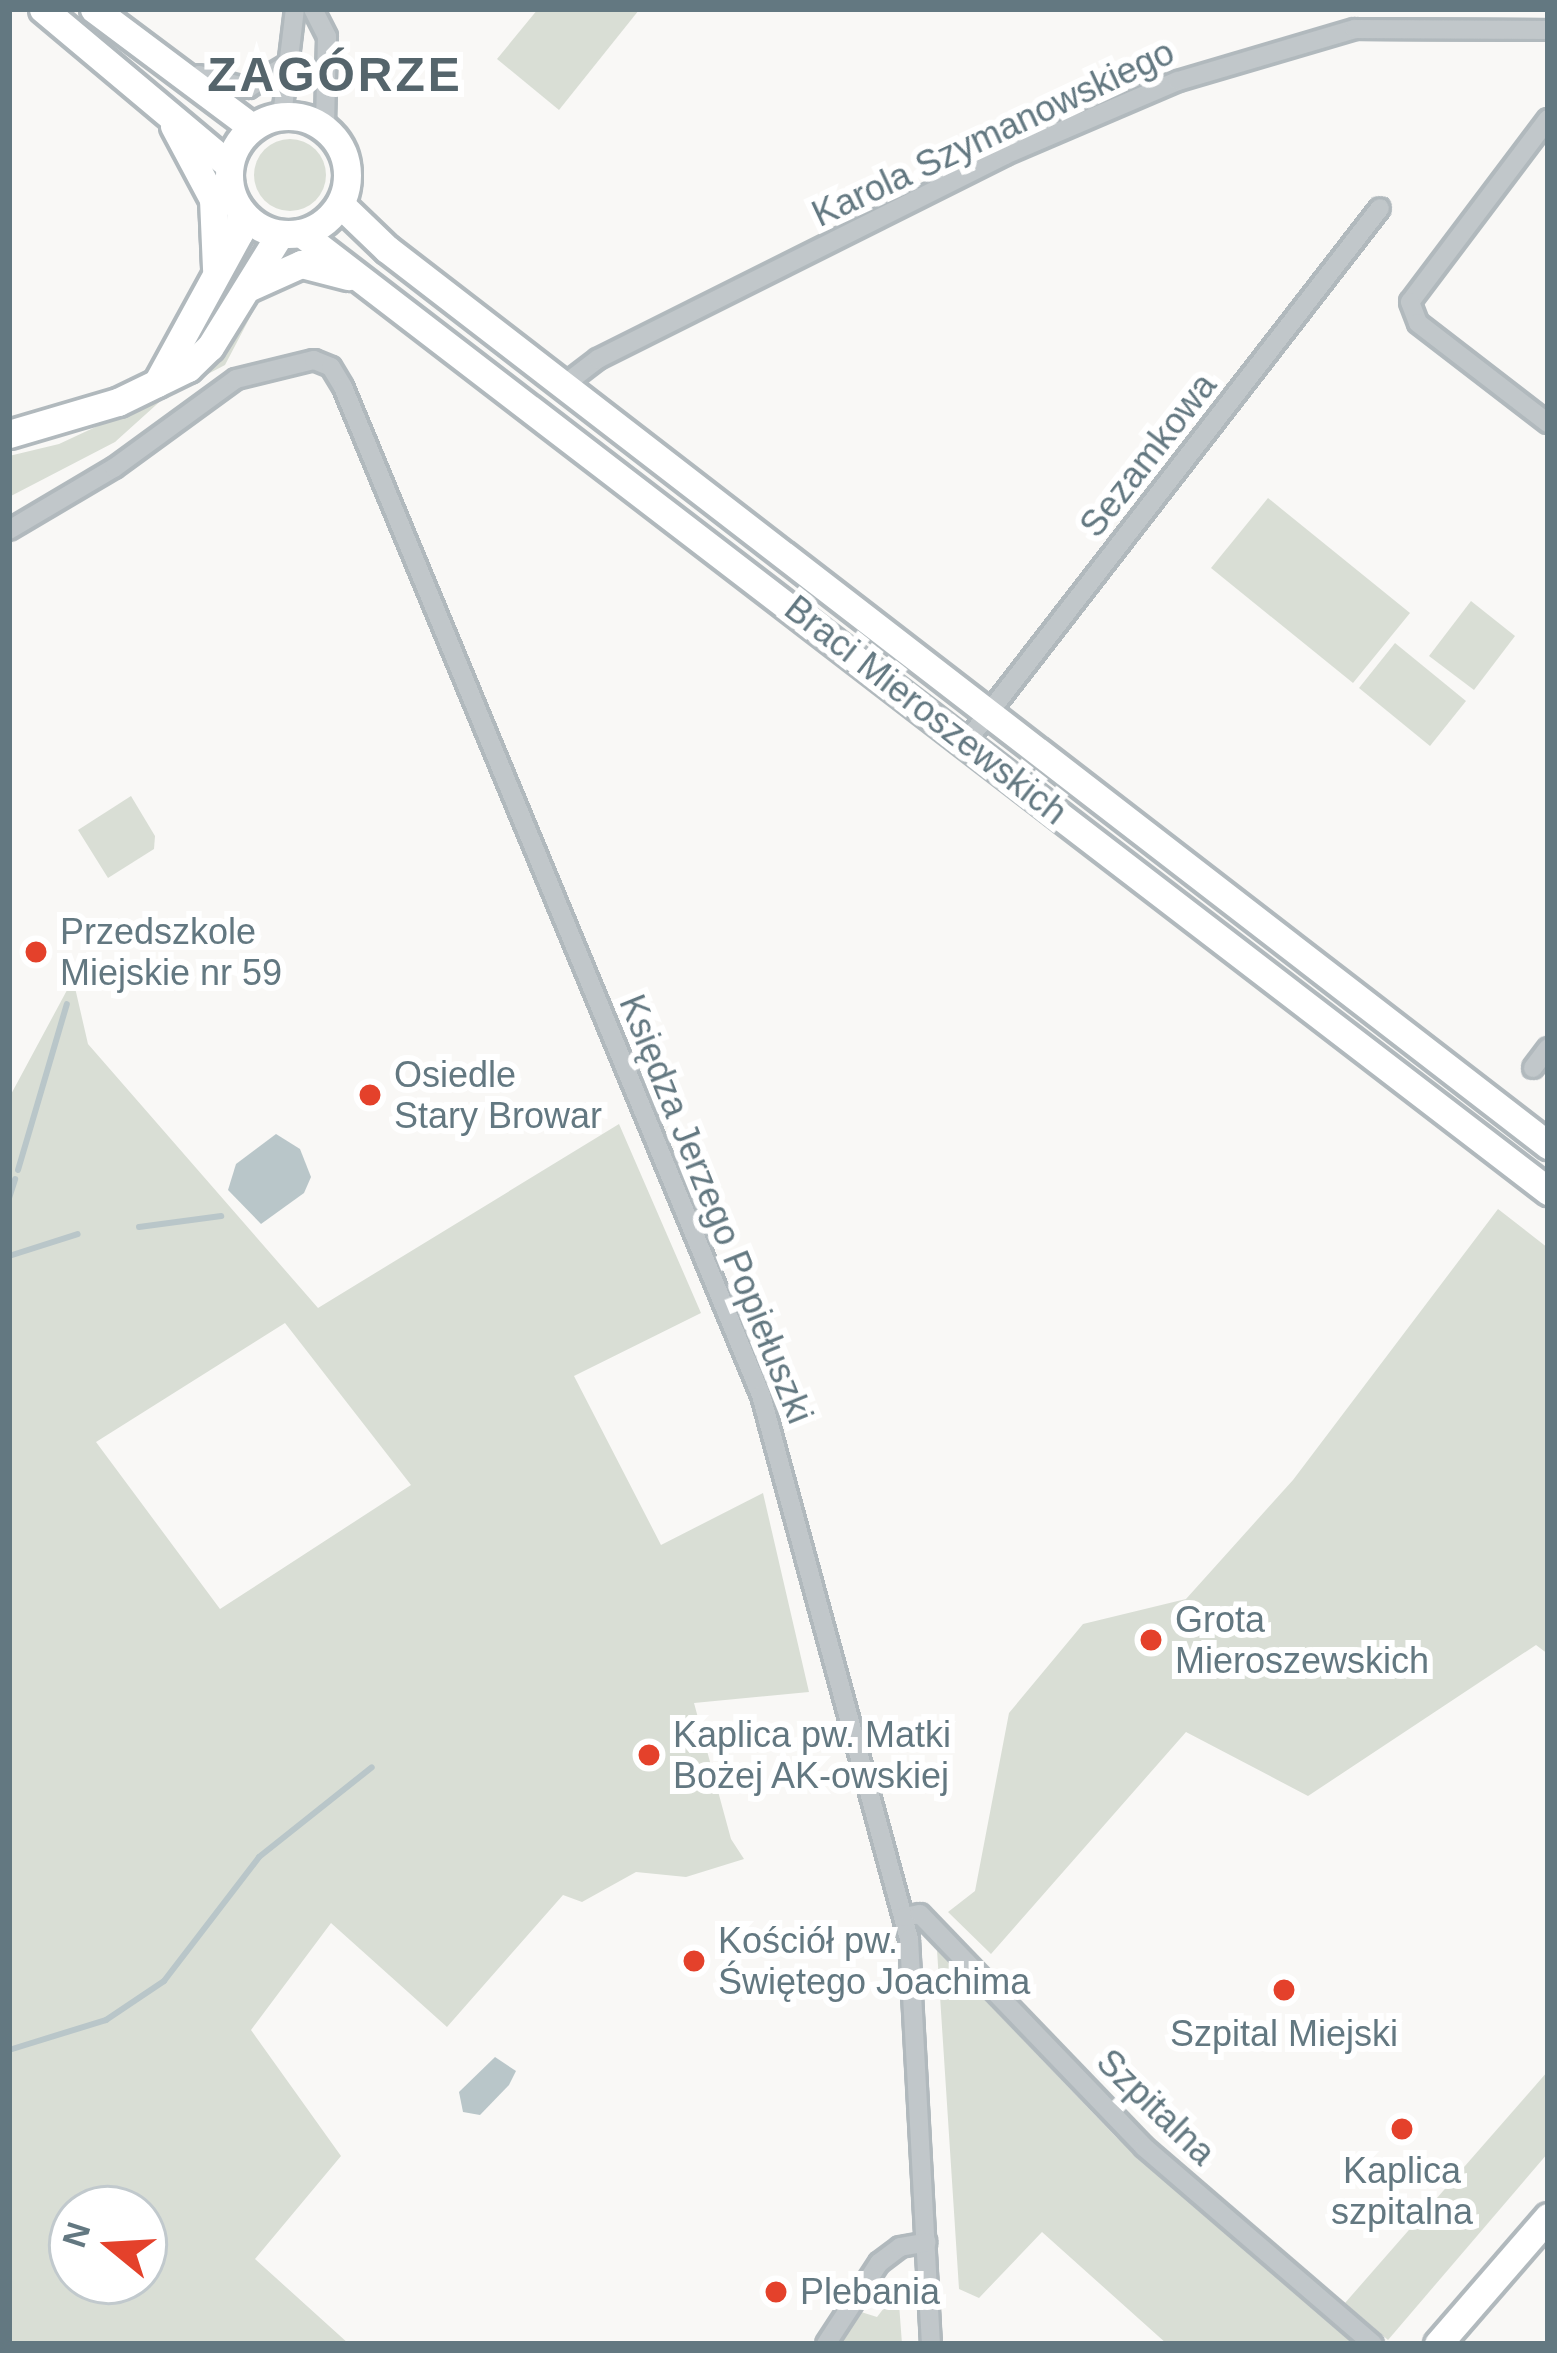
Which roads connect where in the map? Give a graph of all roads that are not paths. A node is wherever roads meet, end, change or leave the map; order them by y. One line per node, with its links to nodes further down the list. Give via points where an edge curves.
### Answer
1 (43, 9): 8 (main road)
2 (94, 9): 6 (main road)
3 (295, 9): 7 (street)
4 (314, 9): 12 (street, via 327,37)
5 (1548, 30): 23 (street, Karola Szymanowskiego, via 1355,29 1178,81 987,164 598,359)
6 (146, 52): 7 (street, via 233,90 262,83); 11 (main road)
7 (293, 61): 9 (street)
8 (163, 107): 13 (main road); 18 (main road, via 214,199)
9 (281, 116): 11 (main road); 12 (main road)
10 (1548, 119): 24 (street, via 1410,302 1418,323)
11 (253, 127): 13 (main road)
12 (325, 128): 14 (main road, via 347,171)
13 (230, 165): 16 (main road)
14 (340, 204): 17 (main road); 23 (main road, Braci Mieroszewskich)
15 (1380, 208): 28 (street, Sezamkowa)
16 (241, 212): 17 (main road); 18 (main road)
17 (291, 233): 19 (main road, Braci Mieroszewskich); 20 (main road)
18 (216, 273): 22 (main road)
19 (369, 283): 20 (main road, via 301,264); 21 (main road, Braci Mieroszewskich)
20 (247, 290): 22 (main road, via 210,347)
21 (481, 366): 23 (main road, via 547,388); 26 (main road, Braci Mieroszewskich)
22 (157, 383): 25 (main road)
23 (564, 385): 26 (main road, via 576,428); 28 (main road, Braci Mieroszewskich)
24 (1548, 424)
25 (9, 434)
26 (601, 460): 29 (main road, Braci Mieroszewskich)
27 (9, 530): 34 (street, Księdza Jerzego Popiełuszki, via 114,468 236,379 314,360 331,367 761,1395)
28 (989, 715): 29 (street, Sezamkowa); 32 (main road, Braci Mieroszewskich)
29 (967, 741): 33 (main road, Braci Mieroszewskich)
30 (1548, 1048): 31 (street)
31 (1533, 1068)
32 (1548, 1144)
33 (1548, 1191)
34 (904, 1917): 36 (street, Księdza Jerzego Popiełuszki, via 918,2005); 39 (street, Szpitalna, via 920,1913 1144,2147)
35 (1548, 2217): 40 (main road)
36 (927, 2242): 37 (street, via 879,2263); 38 (street, Księdza Jerzego Popiełuszki)
37 (826, 2344)
38 (931, 2344)
39 (1373, 2344)
40 (1438, 2344)

